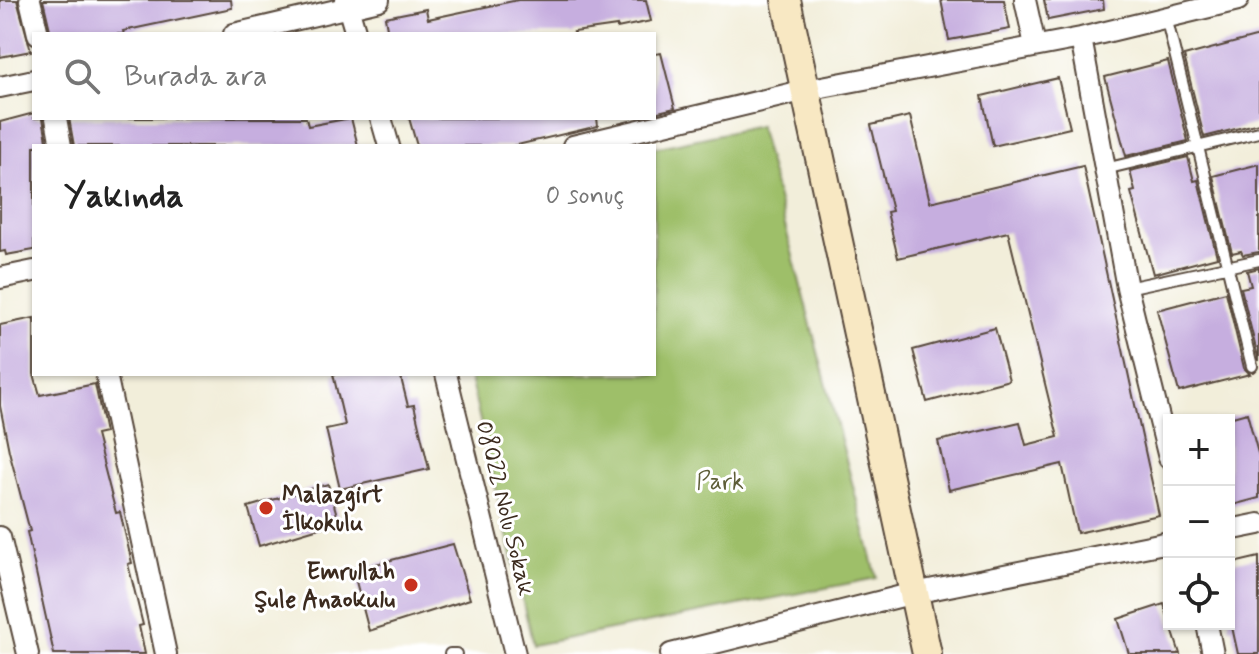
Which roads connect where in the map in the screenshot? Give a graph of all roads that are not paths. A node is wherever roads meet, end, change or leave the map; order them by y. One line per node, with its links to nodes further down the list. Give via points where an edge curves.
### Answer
1 (30, 0): 8 (street)
2 (379, 0): 6 (street)
3 (786, 0): 15 (street)
4 (1025, 0): 12 (street)
5 (1238, 0): 7 (street)
6 (347, 4): 9 (street); 10 (street)
7 (1166, 17): 11 (street); 22 (lane)
8 (38, 32)
9 (242, 32)
10 (355, 32)
11 (1081, 38): 12 (street); 23 (street)
12 (1035, 45): 15 (street)
13 (32, 80): 14 (street)
14 (0, 87)
15 (806, 90): 21 (street); 37 (street)
16 (56, 120): 19 (street)
17 (382, 120): 20 (street)
18 (1259, 132): 22 (lane)
19 (61, 144)
20 (388, 144)
21 (581, 144)
22 (1198, 146): 23 (lane); 25 (lane)
23 (1105, 169): 28 (street)
24 (1259, 260): 25 (lane)
25 (1228, 267): 28 (lane); 29 (lane)
26 (32, 271): 27 (street)
27 (0, 278)
28 (1127, 288): 32 (street)
29 (1252, 366)
30 (106, 376): 41 (street)
31 (446, 376): 44 (street, 08022 Nolu Sokak)
32 (1163, 434)
33 (1259, 524): 34 (street)
34 (1235, 529)
35 (0, 537): 40 (street)
36 (1163, 543): 37 (street)
37 (914, 593): 39 (street); 46 (street)
38 (1208, 630): 47 (street)
39 (745, 645): 45 (street)
40 (28, 654)
41 (166, 654)
42 (450, 654): 43 (lane)
43 (456, 654)
44 (515, 654)
45 (671, 654)
46 (927, 654)
47 (1213, 654)

